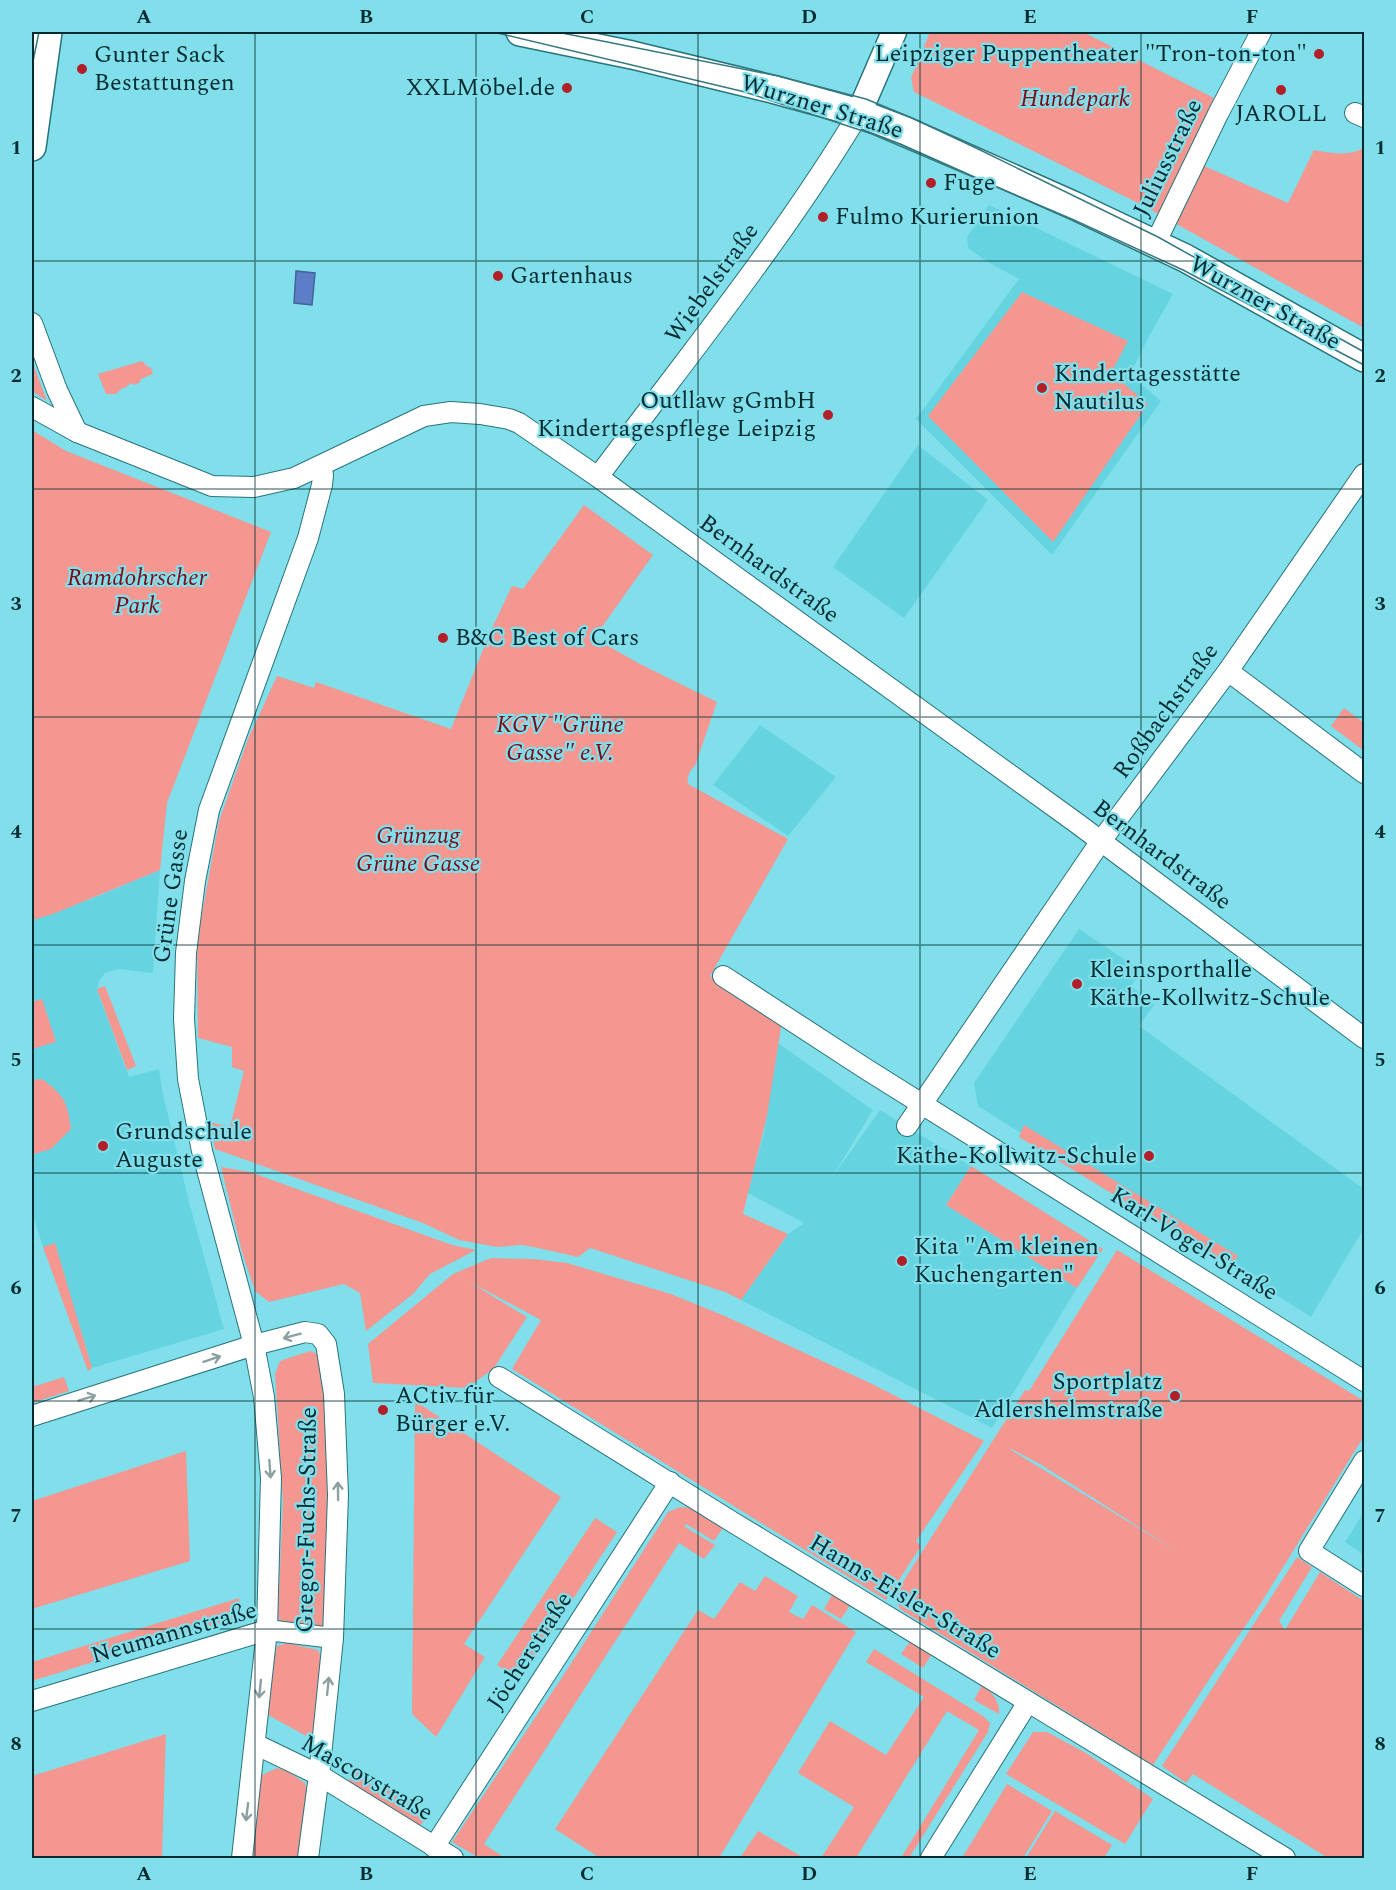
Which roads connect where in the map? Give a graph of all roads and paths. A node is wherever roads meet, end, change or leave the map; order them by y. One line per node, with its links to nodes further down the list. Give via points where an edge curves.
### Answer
1 (48, 32): 6 (main road)
2 (523, 32): 5 (main road, Wurzner Straße, via 632,55)
3 (894, 32): 5 (street)
4 (1261, 32): 7 (street, Juliusstraße)
5 (859, 113): 7 (main road, Wurzner Straße, via 1002,173); 14 (street, Wiebelstraße, via 767,250)
6 (32, 147)
7 (1155, 244): 9 (main road, Wurzner Straße)
8 (32, 323): 11 (street)
9 (1365, 358)
10 (32, 407): 11 (street, Bernhardstraße)
11 (77, 432): 12 (street, Bernhardstraße, via 212,486 254,487 294,478)
12 (321, 466): 14 (street, Bernhardstraße, via 424,416 451,412 519,423); 22 (street, Grüne Gasse, via 322,484 308,538 209,810 186,953 184,1019 188,1079 202,1151)
13 (1365, 474): 15 (street, Roßbachstraße)
14 (598, 477): 17 (street, Bernhardstraße)
15 (1228, 671): 16 (street); 17 (street, Roßbachstraße)
16 (1365, 773)
17 (1101, 841): 19 (street, Bernhardstraße); 20 (street, Roßbachstraße)
18 (723, 976): 20 (street, Karl-Vogel-Straße)
19 (1365, 1038)
20 (922, 1104): 21 (street, Roßbachstraße); 24 (street, Karl-Vogel-Straße)
21 (907, 1126)
22 (254, 1346): 25 (street, one-way to 22); 29 (street, Gregor-Fuchs-Straße, one-way to 29, via 264,1397 271,1478); 30 (street, Gregor-Fuchs-Straße, one-way to 22, via 338,1495 334,1394 326,1344 318,1334 305,1332)
23 (499, 1377): 27 (street, Hanns-Eisler-Straße)
24 (1365, 1381)
25 (32, 1416)
26 (1365, 1461): 28 (street, via 1309,1551)
27 (670, 1482): 32 (street, Hanns-Eisler-Straße); 35 (street, Jöcherstraße)
28 (1365, 1586)
29 (267, 1630): 30 (street, Neumannstraße); 31 (street, Neumannstraße); 33 (street, Gregor-Fuchs-Straße, one-way to 33)
30 (333, 1638): 34 (street, Gregor-Fuchs-Straße, one-way to 30)
31 (32, 1701)
32 (1028, 1702): 39 (street); 40 (street, Hanns-Eisler-Straße)
33 (255, 1744): 34 (street, Mascovstraße); 36 (street, Gregor-Fuchs-Straße, one-way to 36)
34 (319, 1775): 35 (street, Mascovstraße); 37 (street, Gregor-Fuchs-Straße)
35 (434, 1847): 38 (street, Mascovstraße)
36 (242, 1858)
37 (308, 1858)
38 (453, 1858)
39 (931, 1858)
40 (1285, 1858)

